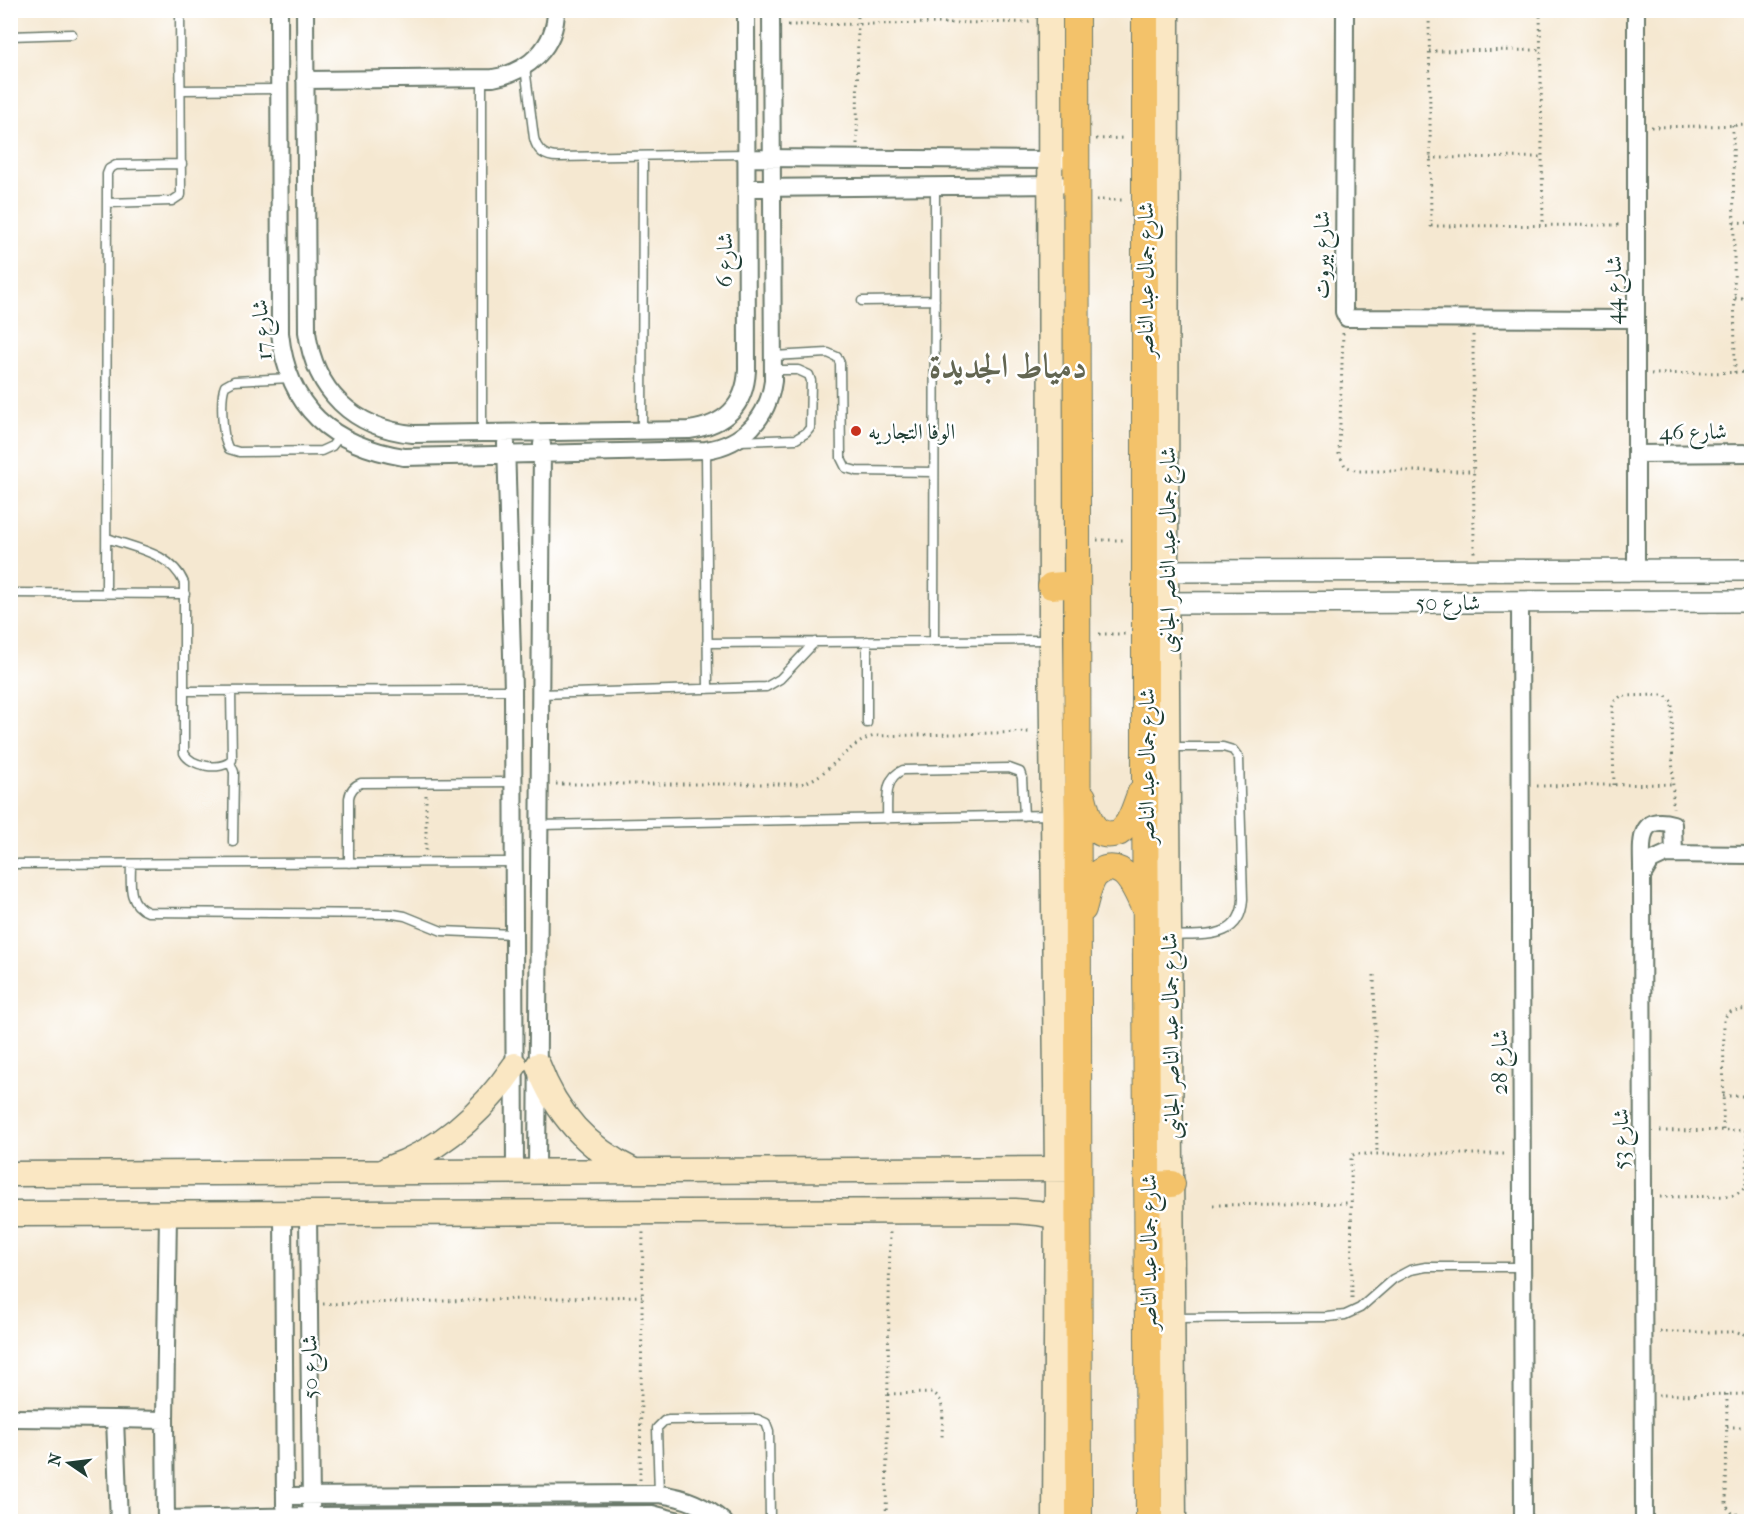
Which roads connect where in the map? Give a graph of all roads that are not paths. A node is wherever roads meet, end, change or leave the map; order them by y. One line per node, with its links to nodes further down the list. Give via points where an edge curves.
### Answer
1 (180, 10): 19 (lane)
2 (279, 10): 18 (street, شارع 17)
3 (305, 10): 17 (street, شارع 17)
4 (556, 10): 15 (street, via 548,42)
5 (1076, 10): 25 (main road)
6 (1145, 10): 51 (main road, شارع جمال عبد الناصر, via 1145,540)
7 (1167, 10): 51 (main road, شارع جمال عبد الناصر الجانبى)
8 (1345, 10): 33 (street, شارع بيروت, via 1347,318)
9 (1636, 10): 33 (street, شارع 44)
10 (746, 12): 21 (street, شارع 6)
11 (1050, 16): 25 (main road)
12 (771, 18): 22 (street)
13 (72, 34): 14 (lane)
14 (10, 36)
15 (525, 67): 16 (street, via 505,76); 20 (lane, via 534,138 545,155)
16 (482, 78): 17 (street); 39 (lane)
17 (305, 80): 39 (street, شارع 17, via 307,332 317,370 340,403 374,426 399,433)
18 (279, 89): 19 (lane); 35 (street, شارع 17, via 280,333)
19 (181, 90): 24 (lane)
20 (644, 156): 21 (lane); 36 (lane)
21 (746, 156): 22 (street); 28 (street, شارع 6)
22 (772, 158): 23 (street); 29 (street)
23 (800, 159): 25 (street); 27 (street)
24 (182, 164): 30 (lane, via 182,191 176,200); 30 (lane, via 112,167 107,174)
25 (1068, 172): 26 (street); 52 (main road); 53 (main road)
26 (935, 186): 27 (street); 31 (lane)
27 (800, 187): 29 (street)
28 (746, 188): 29 (street); 36 (street, شارع 6, via 745,389 737,405 707,427)
29 (772, 188): 34 (street)
30 (107, 203): 48 (lane)
31 (935, 300): 32 (lane); 47 (lane)
32 (862, 301)
33 (1636, 319): 45 (street, شارع 44)
34 (773, 363): 41 (street, via 772,392 764,412); 41 (lane, via 809,375 810,428 796,439); 47 (lane, via 828,353 837,357 841,458 846,468)
35 (290, 378): 40 (street, شارع 17, via 316,417); 40 (lane, via 234,381 225,386 222,396 229,449 321,451)
36 (642, 431): 38 (street, شارع 17)
37 (506, 433): 38 (street, شارع 17); 39 (street, شارع 17); 46 (street)
38 (542, 433): 44 (street)
39 (482, 434)
40 (340, 436): 46 (street, شارع 17, via 368,449 404,457)
41 (735, 441): 42 (street)
42 (706, 450): 44 (street, شارع 17); 64 (lane)
43 (1752, 453): 45 (street, شارع 46)
44 (542, 454): 46 (street, شارع 17); 69 (street)
45 (1636, 454): 49 (street, شارع 44)
46 (507, 455): 66 (street)
47 (934, 472): 62 (lane)
48 (107, 538): 55 (lane); 56 (lane, via 172,564 181,576)
49 (1636, 570): 50 (street, شارع 50); 51 (street, شارع 50)
50 (1752, 570)
51 (1155, 571): 59 (main road, شارع جمال عبد الناصر)
52 (1077, 584): 53 (main road); 73 (main road)
53 (1051, 586): 60 (main road)
54 (10, 593): 55 (lane)
55 (106, 593): 56 (lane)
56 (185, 594): 68 (lane)
57 (1520, 601): 58 (street, شارع 50); 59 (street, شارع 50); 104 (street, شارع 28)
58 (1752, 601)
59 (1156, 602): 71 (main road, شارع جمال عبد الناصر الجانبى); 74 (main road, شارع جمال عبد الناصر, via 1145,634)
60 (1051, 640): 62 (lane); 76 (main road)
61 (867, 641): 62 (lane); 63 (lane); 70 (lane)
62 (934, 641)
63 (815, 642): 64 (lane); 65 (lane, via 775,683 758,688)
64 (707, 643): 65 (lane)
65 (708, 689): 69 (lane)
66 (513, 690): 67 (lane); 75 (street)
67 (231, 691): 68 (lane); 72 (lane)
68 (184, 692): 72 (lane, via 186,757 197,765)
69 (540, 694): 79 (street)
70 (867, 723)
71 (1168, 747): 91 (main road, شارع جمال عبد الناصر الجانبى); 91 (lane, via 1228,748 1239,758 1243,899 1237,922 1223,933)
72 (230, 762): 80 (lane, via 234,772)
73 (1077, 780): 74 (main road, via 1092,825 1109,835 1127,826); 89 (main road)
74 (1145, 780): 88 (main road, شارع جمال عبد الناصر)
75 (513, 782): 83 (street); 84 (lane, via 361,783 352,789 349,798)
76 (1052, 815): 77 (lane); 93 (main road)
77 (1024, 816): 78 (lane); 78 (lane, via 1022,778 1015,769 903,770 891,778)
78 (887, 819): 79 (lane)
79 (540, 825): 92 (street)
80 (233, 842)
81 (1674, 854): 82 (street); 87 (street, via 1651,861); 87 (street, شارع 53, via 1671,822 1655,822 1645,827)
82 (1752, 855)
83 (514, 862): 84 (lane); 90 (street)
84 (349, 863): 86 (lane)
85 (10, 864): 86 (lane)
86 (131, 864): 90 (lane, via 132,896 138,907 148,912 393,914 442,931)
87 (1642, 876): 124 (street, شارع 53)
88 (1147, 912): 89 (main road, via 1126,874 1108,868 1093,879); 98 (main road, شارع جمال عبد الناصر)
89 (1077, 927): 93 (main road)
90 (514, 934): 92 (street)
91 (1169, 936): 98 (main road, شارع جمال عبد الناصر الجانبى)
92 (526, 1065): 94 (street); 94 (street); 95 (main road, via 575,1129 603,1154); 96 (main road, via 455,1132 416,1156)
93 (1067, 1169): 95 (main road); 103 (main road)
94 (526, 1172): 95 (main road); 96 (main road)
95 (636, 1172)
96 (375, 1173): 97 (main road)
97 (21, 1174): 101 (main road, via 11,1191)
98 (1160, 1184): 105 (main road, شارع جمال عبد الناصر الجانبى); 121 (main road, شارع جمال عبد الناصر)
99 (283, 1213): 100 (main road); 102 (main road); 110 (street, شارع 50)
100 (308, 1213): 103 (main road, via 1014,1211); 111 (street, شارع 50)
101 (17, 1214): 102 (main road)
102 (168, 1214): 108 (street)
103 (1067, 1218): 119 (main road); 120 (main road)
104 (1522, 1267): 105 (lane, via 1410,1270 1345,1315); 123 (street, شارع 28)
105 (1173, 1318): 122 (main road, شارع جمال عبد الناصر الجانبى)
106 (10, 1418): 107 (street)
107 (115, 1419): 108 (street); 115 (street)
108 (165, 1420): 114 (street)
109 (659, 1494): 111 (street); 117 (street, via 697,1504); 118 (lane, via 660,1424 669,1420 757,1419 769,1431)
110 (285, 1496): 111 (street); 113 (street, شارع 50)
111 (311, 1496): 112 (street, شارع 50)
112 (311, 1518): 113 (street); 116 (street, via 652,1514)
113 (285, 1519): 114 (street)
114 (166, 1520)
115 (119, 1521)
116 (683, 1521)
117 (724, 1521)
118 (770, 1521)
119 (1055, 1521)
120 (1079, 1521)
121 (1149, 1521)
122 (1174, 1521)
123 (1523, 1521)
124 (1644, 1521)

